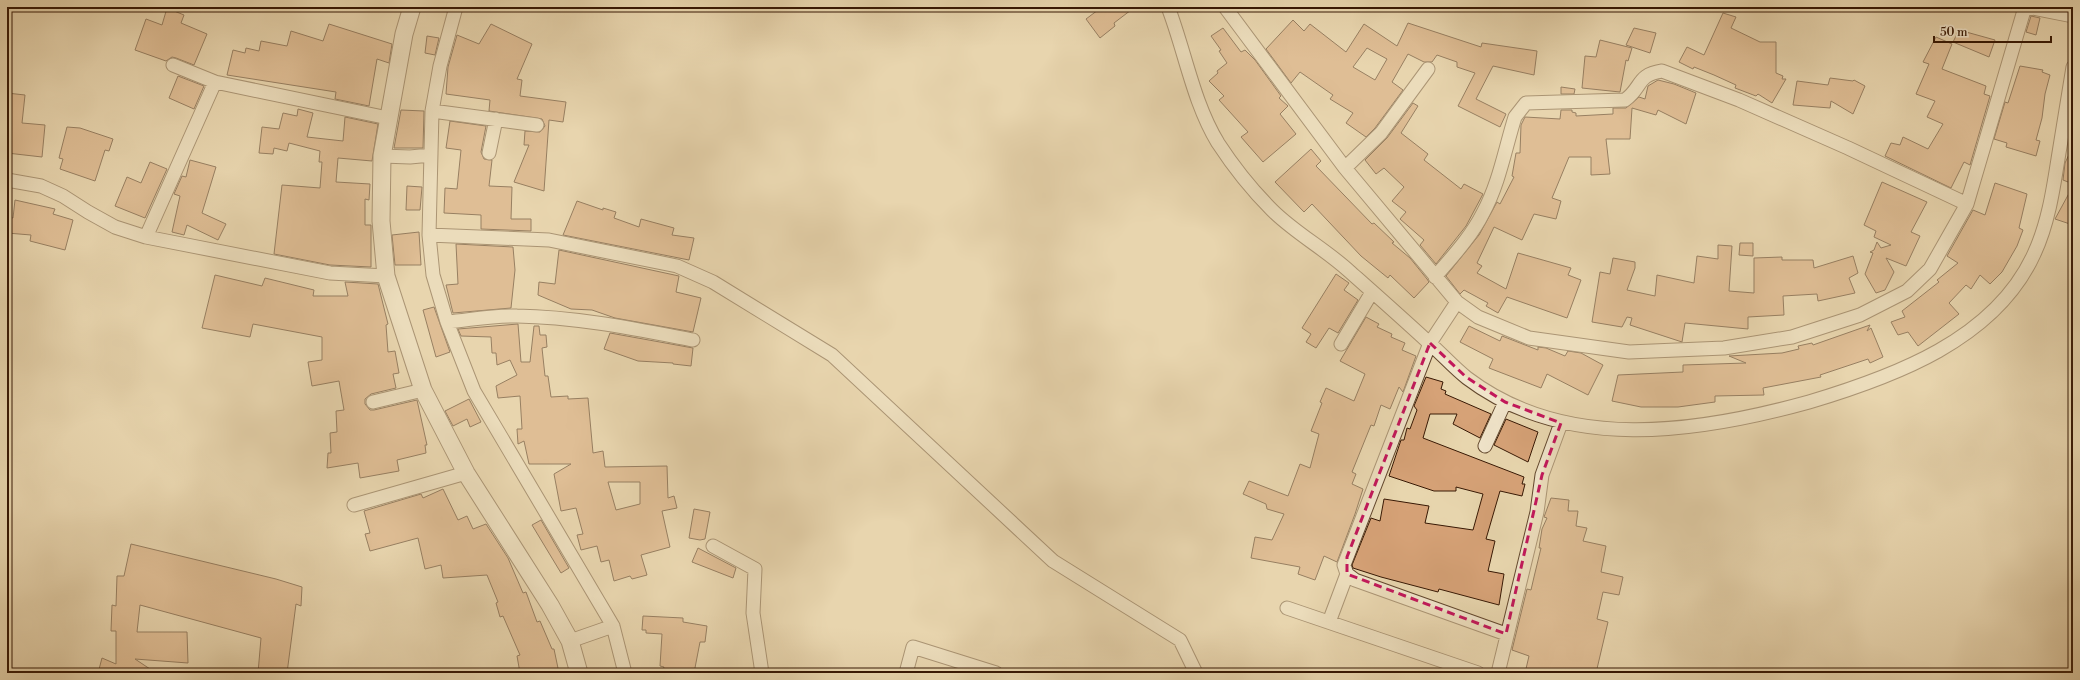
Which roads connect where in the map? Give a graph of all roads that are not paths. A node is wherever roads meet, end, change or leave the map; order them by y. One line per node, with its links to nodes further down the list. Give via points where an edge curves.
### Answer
1 (412, 7): 12 (street, via 404,34)
2 (456, 7): 11 (street, via 440,66)
3 (1168, 7): 25 (street, via 1204,113 1222,147 1247,182 1273,211 1335,259)
4 (1224, 7): 18 (street)
5 (2026, 7): 6 (street); 20 (street)
6 (2072, 15)
7 (173, 65): 10 (street)
8 (2073, 67): 34 (street, via 2051,203 2034,256 1998,306 1959,339 1920,362 1865,385 1760,415 1710,424 1631,430 1598,429)
9 (1428, 69): 18 (street, via 1381,133)
10 (215, 82): 12 (street); 22 (street)
11 (432, 112): 13 (street); 16 (street)
12 (388, 118): 17 (street)
13 (496, 119): 14 (street); 15 (street)
14 (537, 125)
15 (489, 153)
16 (431, 155): 17 (street); 21 (street)
17 (389, 156): 23 (street, via 381,221)
18 (1345, 168): 24 (street)
19 (7, 180): 22 (street, via 41,186 115,227)
20 (1967, 204): 24 (street, via 1739,100 1662,71 1644,76 1632,95 1625,100 1526,103 1521,107 1515,117 1492,194 1483,213); 26 (street, via 1930,269 1907,291 1860,316 1792,337 1724,348 1629,352 1529,338 1478,317)
21 (428, 235): 27 (street, via 433,275); 50 (street, via 549,240 678,266 713,282 832,355 1053,561 1180,640)
22 (146, 237): 23 (street, via 330,273)
23 (386, 276): 31 (street)
24 (1436, 277): 26 (street)
25 (1372, 292): 29 (street); 30 (street)
26 (1457, 302): 29 (street)
27 (447, 322): 28 (street, via 515,316 550,318 587,321); 42 (street, via 474,391)
28 (693, 340)
29 (1430, 343): 33 (street, via 1466,377); 39 (street, via 1344,565)
30 (1341, 344)
31 (423, 390): 32 (street); 36 (street)
32 (373, 402)
33 (1505, 402): 34 (street); 35 (street)
34 (1561, 423): 43 (street, via 1542,475 1536,512)
35 (1485, 446)
36 (466, 473): 37 (street); 44 (street, via 550,605)
37 (354, 504)
38 (713, 546): 47 (street, via 755,569 753,613)
39 (1347, 574): 41 (street); 43 (street, via 1355,580)
40 (1287, 608): 41 (street)
41 (1329, 622): 51 (street)
42 (608, 627): 44 (street); 46 (street)
43 (1506, 634): 52 (street)
44 (577, 638): 45 (street)
45 (579, 673)
46 (625, 673)
47 (762, 673)
48 (906, 673): 49 (street, via 912,647)
49 (996, 673)
50 (1196, 673)
51 (1478, 673)
52 (1498, 673)

